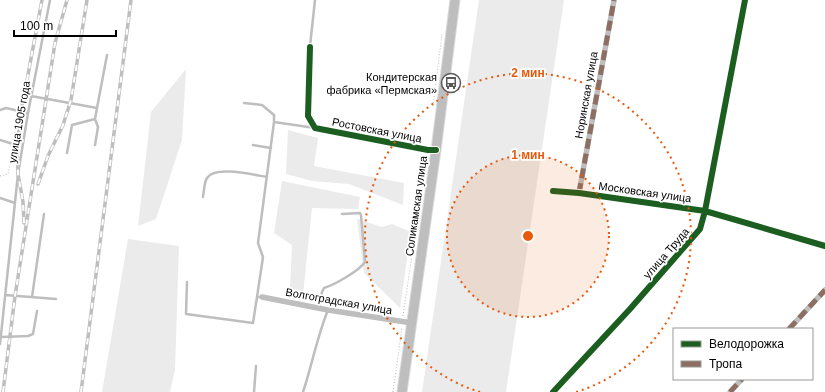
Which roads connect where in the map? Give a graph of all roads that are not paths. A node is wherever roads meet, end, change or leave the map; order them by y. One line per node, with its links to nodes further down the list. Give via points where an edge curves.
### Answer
1 (50, 0): 8 (lane, улица 1905 года)
2 (315, 0): 6 (lane)
3 (455, 0): 21 (main road, Соликамская улица)
4 (614, 0): 25 (street, Норинская улица)
5 (745, 0): 29 (street, улица Труда)
6 (310, 47): 15 (street, via 308,116)
7 (107, 55): 10 (lane)
8 (31, 96): 10 (lane); 12 (lane, улица 1905 года)
9 (244, 103): 14 (lane, via 262,105 274,115)
10 (97, 108): 13 (lane)
11 (0, 110): 12 (lane, via 6,108)
12 (28, 114): 28 (lane, улица 1905 года)
13 (95, 119): 18 (lane, via 98,127); 22 (lane, via 72,125)
14 (274, 122): 15 (lane); 20 (lane)
15 (315, 128): 21 (street, Ростовская улица)
16 (0, 140): 17 (lane)
17 (13, 144)
18 (95, 145)
19 (253, 145): 20 (lane)
20 (271, 148): 23 (lane)
21 (436, 150): 42 (main road, Соликамская улица)
22 (67, 153)
23 (267, 177): 26 (lane, via 218,172 206,179); 37 (lane, via 258,243 263,257)
24 (553, 191): 25 (street, Московская улица)
25 (579, 193): 29 (street, Московская улица)
26 (203, 197)
27 (0, 198): 28 (lane)
28 (15, 203): 35 (lane, улица 1905 года)
29 (706, 211): 32 (street, Московская улица); 51 (street, улица Труда, via 700,229)
30 (44, 214): 36 (lane)
31 (342, 214): 39 (lane, via 361,215 365,262 361,267 324,288)
32 (825, 246)
33 (187, 282): 37 (lane, via 186,314 253,323)
34 (825, 290): 43 (street)
35 (5, 294): 36 (lane); 44 (lane, улица 1905 года)
36 (32, 297): 38 (lane)
37 (259, 297): 39 (street, Волгоградская улица)
38 (56, 299)
39 (319, 308): 40 (street, Волгоградская улица)
40 (328, 310): 42 (street, Волгоградская улица); 49 (lane, via 319,332)
41 (37, 311): 44 (lane, via 33,334)
42 (412, 323): 50 (main road, Соликамская улица)
43 (790, 328)
44 (1, 337): 45 (lane, улица 1905 года)
45 (0, 344)
46 (256, 366): 48 (lane)
47 (741, 380): 52 (street)
48 (254, 392)
49 (303, 392)
50 (402, 392)
51 (553, 392)
52 (730, 392)

